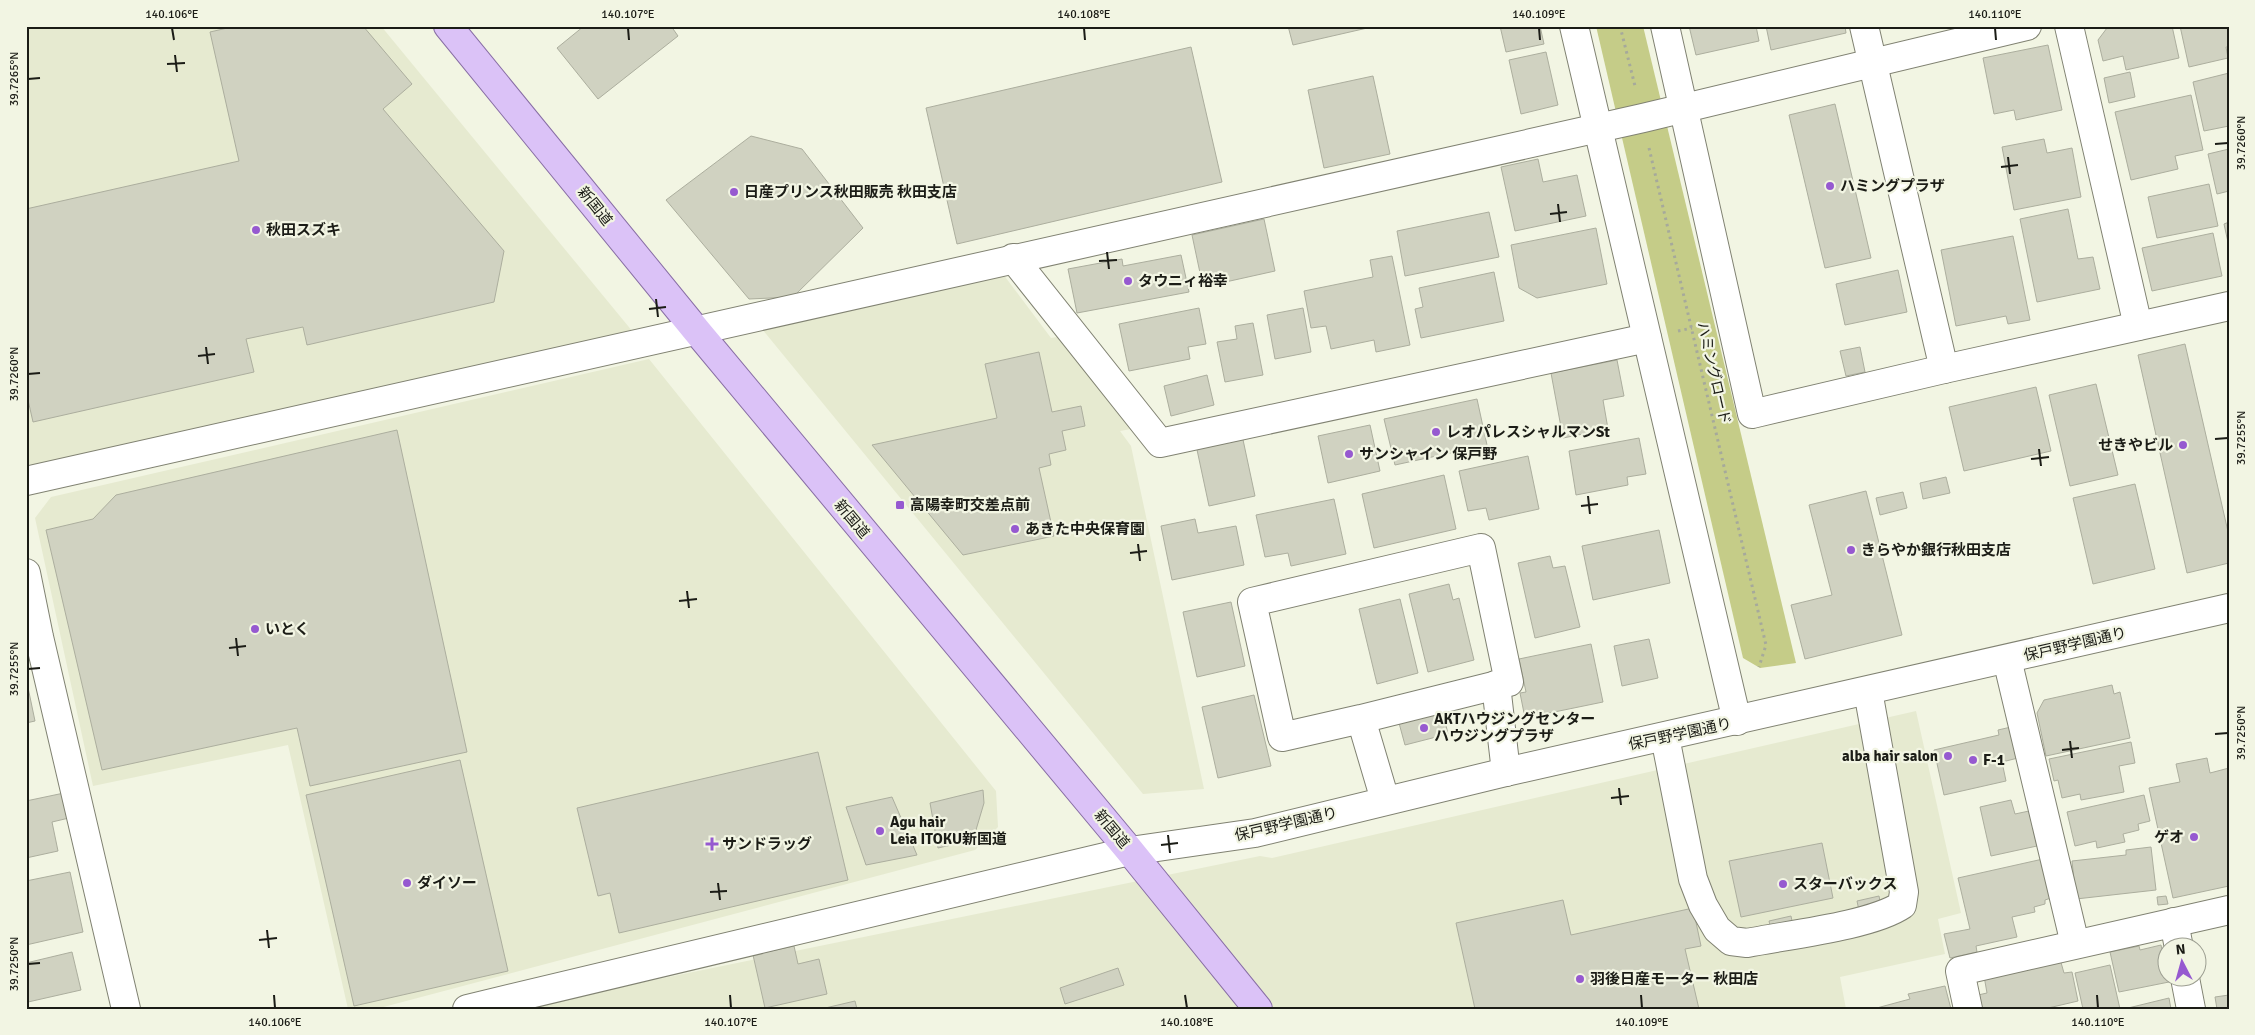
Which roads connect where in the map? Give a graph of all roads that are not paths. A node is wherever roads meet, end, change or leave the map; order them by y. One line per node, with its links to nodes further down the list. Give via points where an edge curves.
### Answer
1 (448, 26): 13 (main road, 新国道)
2 (1574, 26): 9 (street)
3 (1665, 26): 8 (street)
4 (1864, 26): 7 (street)
5 (2027, 26): 7 (street)
6 (2069, 26): 12 (street)
7 (1874, 62): 8 (street); 15 (street)
8 (1684, 108): 9 (street); 15 (street, via 1752,414)
9 (1599, 128): 10 (street); 14 (street)
10 (1013, 258): 13 (street); 14 (street, via 1160,443)
11 (2229, 306): 12 (street)
12 (2138, 326): 15 (street)
13 (696, 330): 16 (street); 28 (main road, 新国道)
14 (1647, 338): 24 (street)
15 (1944, 369)
16 (26, 481)
17 (26, 573): 19 (street)
18 (2229, 608): 20 (street, 保戸野学園通り)
19 (32, 638): 33 (street)
20 (2007, 659): 22 (street, 保戸野学園通り); 31 (street)
21 (1496, 685): 23 (street); 23 (street, via 1509,682 1481,548 1252,602 1282,737); 26 (street)
22 (1868, 691): 24 (street, 保戸野学園通り); 25 (street, via 1904,892 1902,905 1894,911 1853,922 1747,943 1731,941 1717,929 1693,879)
23 (1361, 719): 27 (street)
24 (1737, 721): 25 (street, 保戸野学園通り)
25 (1665, 737): 26 (street, 保戸野学園通り)
26 (1506, 772): 27 (street, 保戸野学園通り)
27 (1385, 800): 28 (street, 保戸野学園通り, via 1255,833)
28 (1130, 851): 34 (street, 保戸野学園通り); 35 (main road, 新国道)
29 (2229, 910): 30 (street)
30 (2176, 935): 31 (street)
31 (2075, 944): 36 (street, via 1960,970)
32 (2187, 988): 37 (street)
33 (126, 1009)
34 (467, 1009)
35 (1258, 1009)
36 (1968, 1009)
37 (2191, 1009)

